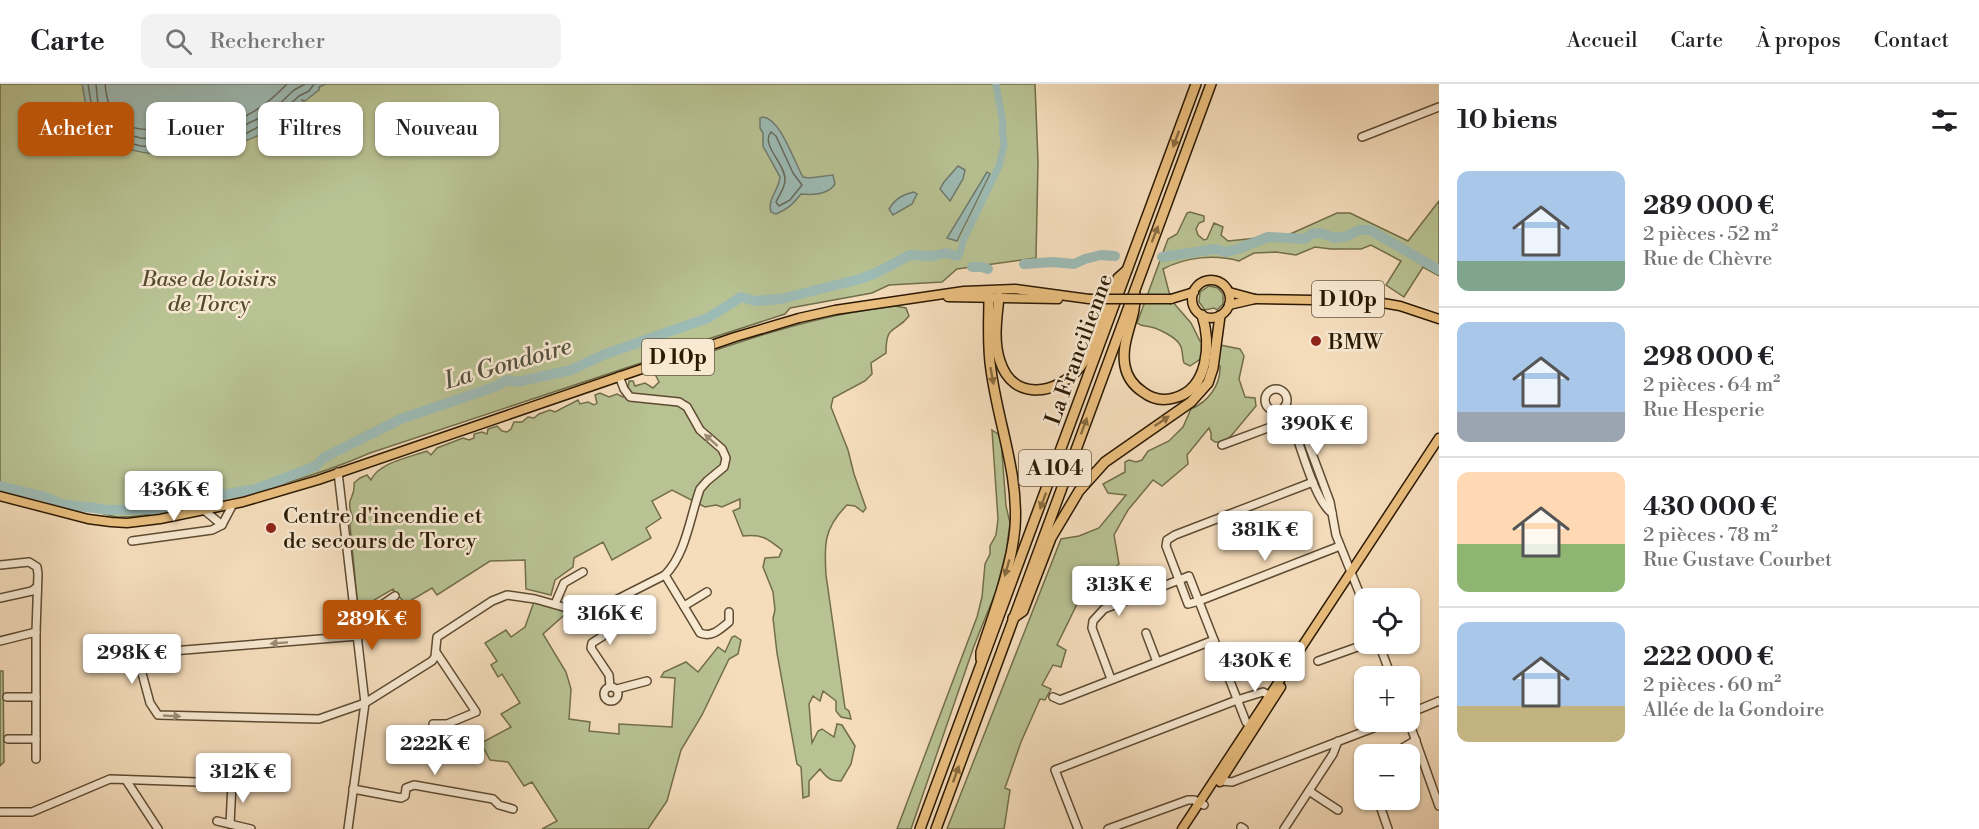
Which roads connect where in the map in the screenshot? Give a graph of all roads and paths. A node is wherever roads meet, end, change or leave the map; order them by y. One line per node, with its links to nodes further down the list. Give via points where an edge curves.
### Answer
1 (1196, 84): 5 (highway, La Francilienne / A 104, one-way to 5)
2 (1211, 84): 6 (highway, La Francilienne / A 104, one-way to 2)
3 (1439, 107): 4 (street)
4 (1362, 137)
5 (1128, 269): 9 (highway, via 1118,278 1081,366 1066,381 1049,389 1022,387 1004,371 997,345); 56 (highway, La Francilienne / A 104, one-way to 56)
6 (1135, 289): 14 (highway, via 1136,305 1124,349 1125,366 1132,382 1148,396 1177,397 1197,382 1206,353); 45 (highway, La Francilienne / A 104, one-way to 6)
7 (1194, 292): 8 (main road, via 1210,280 1221,283); 10 (main road, D 10p); 13 (main road)
8 (1229, 292): 11 (main road, D 10p); 12 (main road)
9 (996, 293): 10 (main road, D 10p, bridge, via 1033,290 1089,299); 17 (main road, D 10p, via 861,304 799,318); 56 (highway, one-way to 56, via 988,343 1012,474 1015,519 1010,557 981,652)
10 (1172, 299): 13 (main road, D 10p)
11 (1255, 299): 12 (main road, D 10p); 16 (main road, D 10p, via 1371,301)
12 (1229, 305): 15 (main road)
13 (1194, 306): 14 (main road)
14 (1202, 315): 15 (main road)
15 (1220, 316): 45 (highway, one-way to 15, via 1023,611 1051,538 1079,491 1105,462 1191,402 1208,383)
16 (1439, 319)
17 (619, 376): 21 (main road, D 10p); 33 (street, one-way to 17, via 677,558 703,485 724,467 726,458 722,449 700,430 685,404 630,397)
18 (1285, 406): 26 (street, via 1301,424)
19 (1439, 438): 32 (main road)
20 (1222, 445): 22 (street, via 1287,421 1293,426)
21 (338, 472): 24 (main road, D 10p); 46 (street)
22 (1313, 482): 26 (street, via 1323,505); 34 (street, via 1167,540)
23 (0, 496): 25 (main road, D 10p, via 111,522)
24 (233, 504): 25 (main road, D 10p); 27 (street)
25 (204, 510): 27 (street)
26 (1332, 513): 29 (street)
27 (222, 525): 28 (street, via 201,532)
28 (132, 540)
29 (1340, 546): 32 (street); 40 (street)
30 (0, 565): 35 (street, via 33,563 38,574)
31 (583, 572): 41 (street, via 564,583)
32 (1350, 574): 36 (street); 59 (main road)
33 (665, 575): 42 (street); 43 (street)
34 (1179, 580): 40 (street, via 1188,604); 40 (street, via 1189,576); 57 (street, via 1104,609 1093,621)
35 (36, 587): 39 (street); 47 (street)
36 (1356, 588)
37 (707, 592): 42 (street)
38 (395, 596): 46 (street)
39 (0, 598)
40 (1199, 601): 50 (street)
41 (555, 604): 43 (street); 53 (street, via 501,596 441,634 436,639)
42 (684, 606): 44 (street, via 700,633 706,635 729,622)
43 (592, 612): 58 (street, via 604,632 591,648 614,687)
44 (729, 612)
45 (1013, 618): 95 (highway, La Francilienne / A 104, one-way to 45)
46 (357, 622): 49 (street)
47 (36, 632): 51 (street); 61 (street)
48 (1146, 633): 55 (street)
49 (358, 636): 65 (street); 65 (street, one-way to 65, via 147,653 139,662 150,703 158,715 313,720)
50 (1214, 640): 55 (street); 63 (street)
51 (0, 641)
52 (1354, 648): 54 (street)
53 (436, 652): 65 (street, via 432,661); 67 (street, via 476,712 447,724)
54 (1318, 661)
55 (1157, 662): 57 (street)
56 (981, 668): 94 (highway, La Francilienne / A 104)
57 (1111, 679): 62 (street, via 1060,700)
58 (647, 681)
59 (1272, 696): 63 (street, via 1263,692); 68 (main road)
60 (7, 697): 61 (street)
61 (36, 697): 72 (street)
62 (1053, 697)
63 (1237, 700): 68 (street); 96 (street, via 1055,770)
64 (1439, 701): 66 (street)
65 (365, 703): 81 (street)
66 (1420, 709)
67 (433, 724)
68 (1252, 728): 78 (main road); 83 (main road)
69 (1362, 732): 74 (street)
70 (1413, 732): 73 (street)
71 (8, 739): 72 (street)
72 (36, 739): 76 (street)
73 (1416, 740): 75 (street); 84 (street)
74 (1338, 741): 78 (street, via 1232,782); 82 (street)
75 (1409, 744)
76 (36, 759)
77 (126, 780): 79 (street); 88 (street, via 107,779 32,812); 91 (street)
78 (1221, 781): 83 (main road)
79 (232, 784): 80 (street); 90 (street)
80 (285, 785)
81 (353, 789): 85 (street, via 401,798 406,788 414,785 493,799); 93 (street)
82 (1309, 791): 86 (street); 100 (street)
83 (1202, 804): 97 (street, via 1188,800); 98 (main road); 99 (main road)
84 (1439, 806)
85 (513, 809)
86 (1338, 810)
87 (1381, 810): 101 (street)
88 (0, 812)
89 (217, 821): 90 (street)
90 (230, 824): 92 (street)
91 (158, 829)
92 (251, 829)
93 (348, 829)
94 (920, 829)
95 (936, 829)
96 (1078, 829)
97 (1108, 829)
98 (1182, 829)
99 (1188, 829)
100 (1284, 829)
101 (1388, 829)

